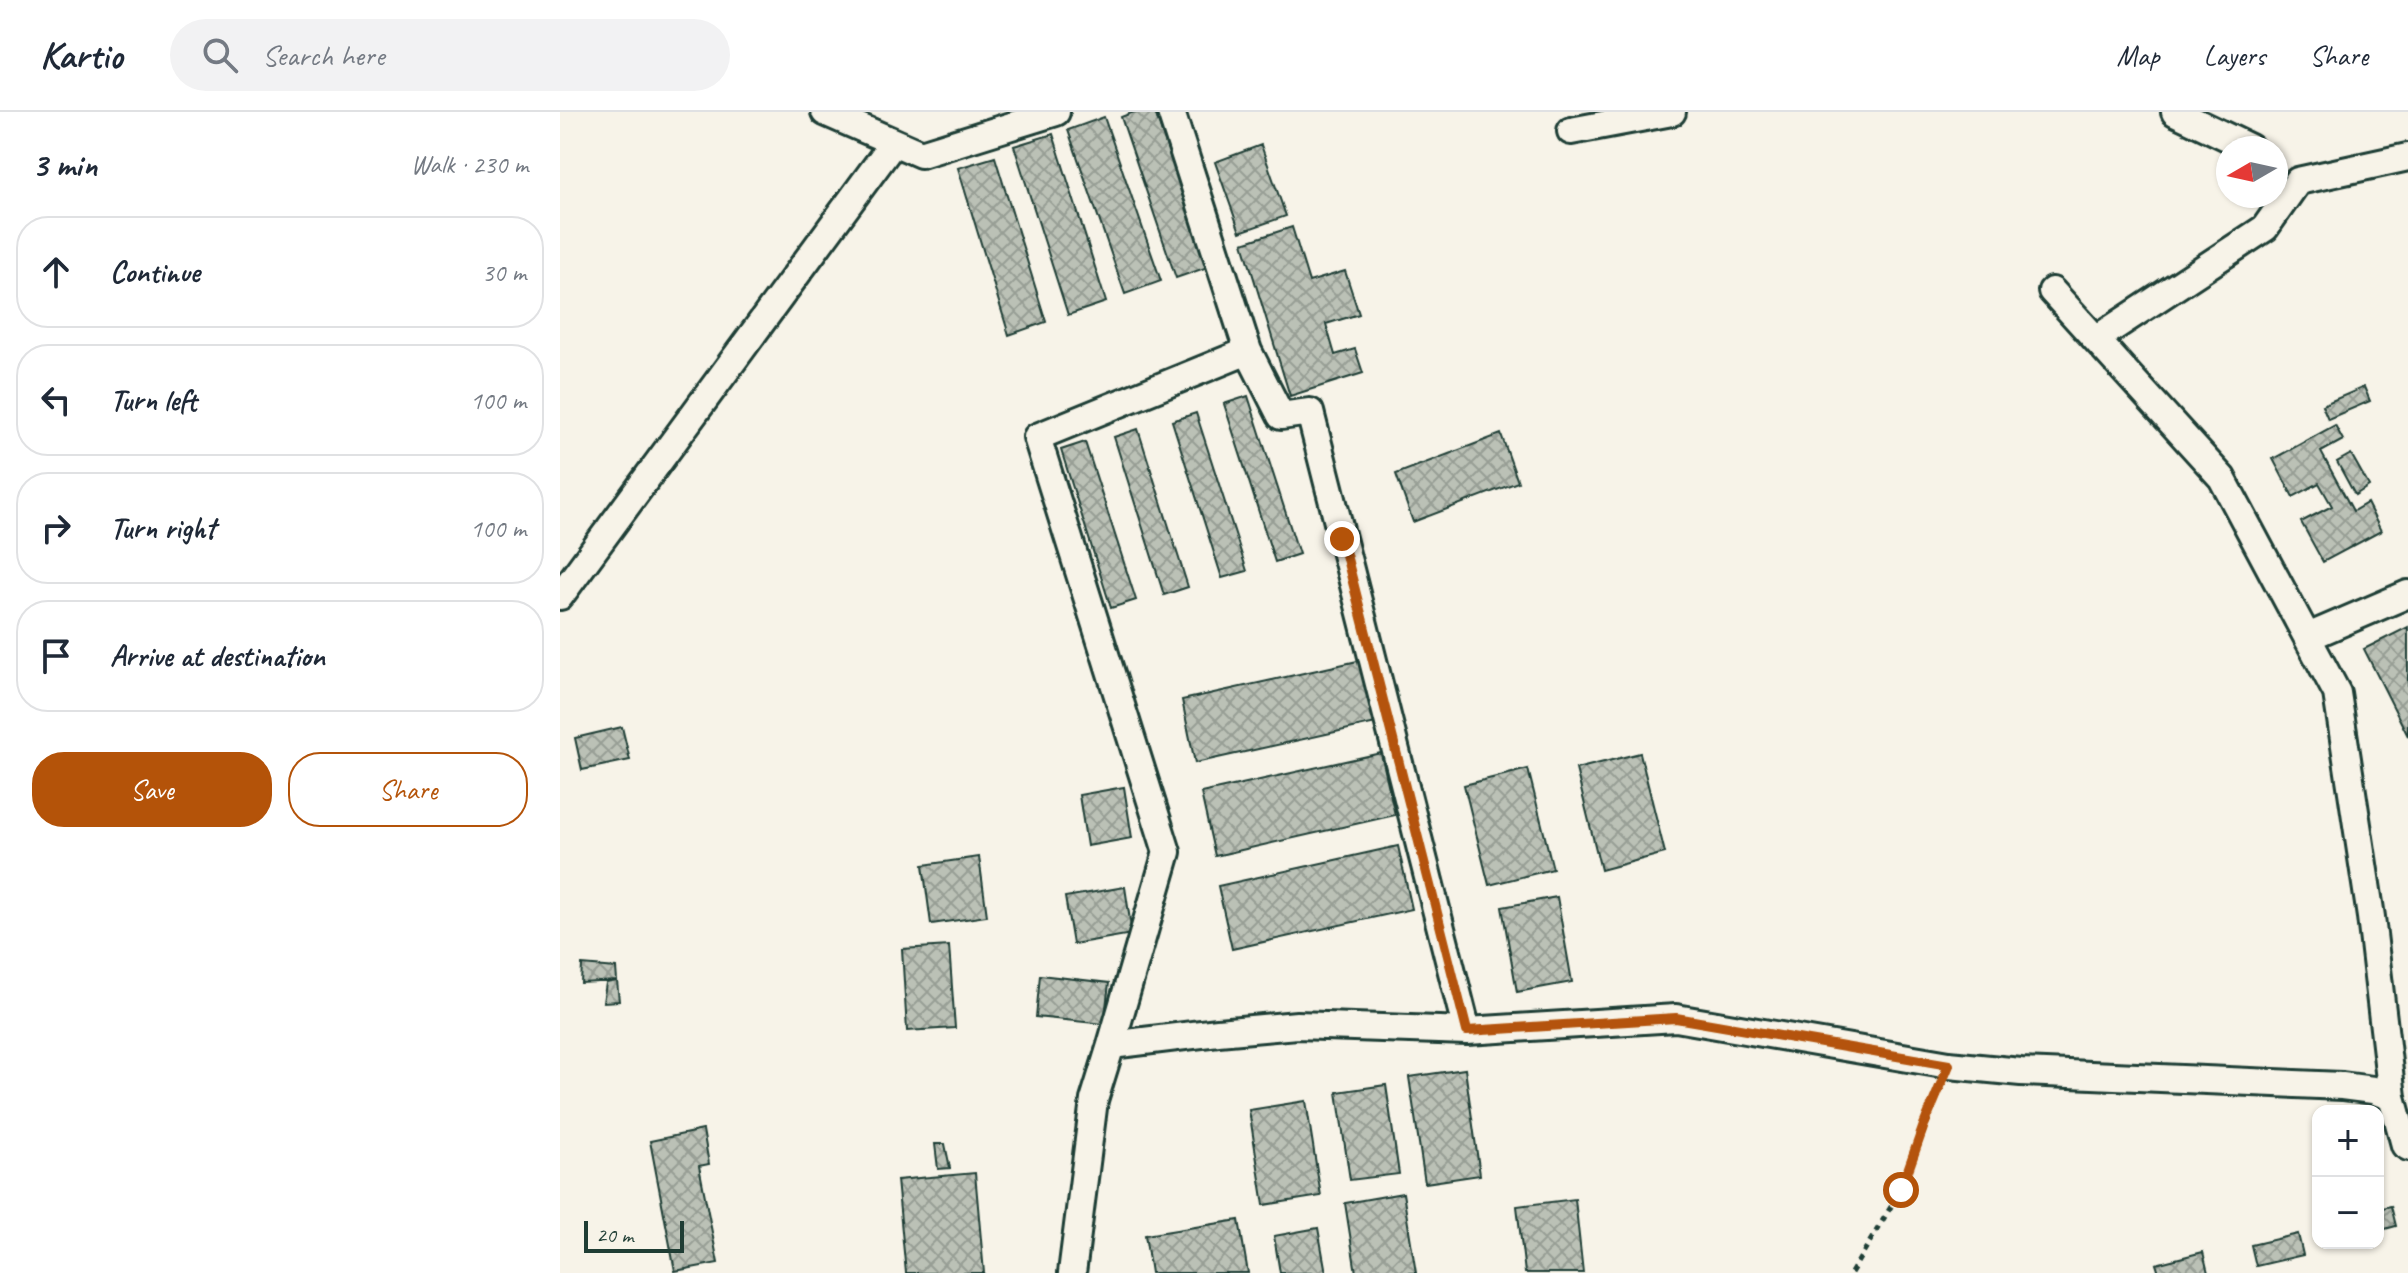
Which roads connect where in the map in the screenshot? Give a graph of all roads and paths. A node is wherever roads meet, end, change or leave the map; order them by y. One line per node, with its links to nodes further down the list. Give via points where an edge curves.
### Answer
1 (825, 112): 8 (street)
2 (1056, 112): 8 (street, via 921,154)
3 (1171, 112): 14 (street)
4 (1672, 112): 6 (street)
5 (2175, 112): 7 (street)
6 (1571, 131)
7 (2225, 136)
8 (894, 142): 16 (street)
9 (2408, 157): 10 (street)
10 (2288, 174)
11 (2273, 208): 13 (street, via 2265,228)
12 (2052, 291): 13 (street)
13 (2096, 339): 17 (street, via 2222,478)
14 (1248, 351): 18 (street, via 1281,416 1310,412); 19 (street, via 1037,437 1167,852)
15 (2408, 594): 17 (street)
16 (560, 596)
17 (2308, 637): 21 (street, via 2337,693)
18 (1467, 1031): 19 (street, via 1297,1025); 20 (street, via 1676,1018)
19 (1111, 1045): 23 (street, via 1094,1100)
20 (1949, 1065): 21 (street, via 2342,1086); 24 (path, via 1901,1190)
21 (2392, 1097): 22 (street)
22 (2408, 1147)
23 (1072, 1273)
24 (1851, 1273)

